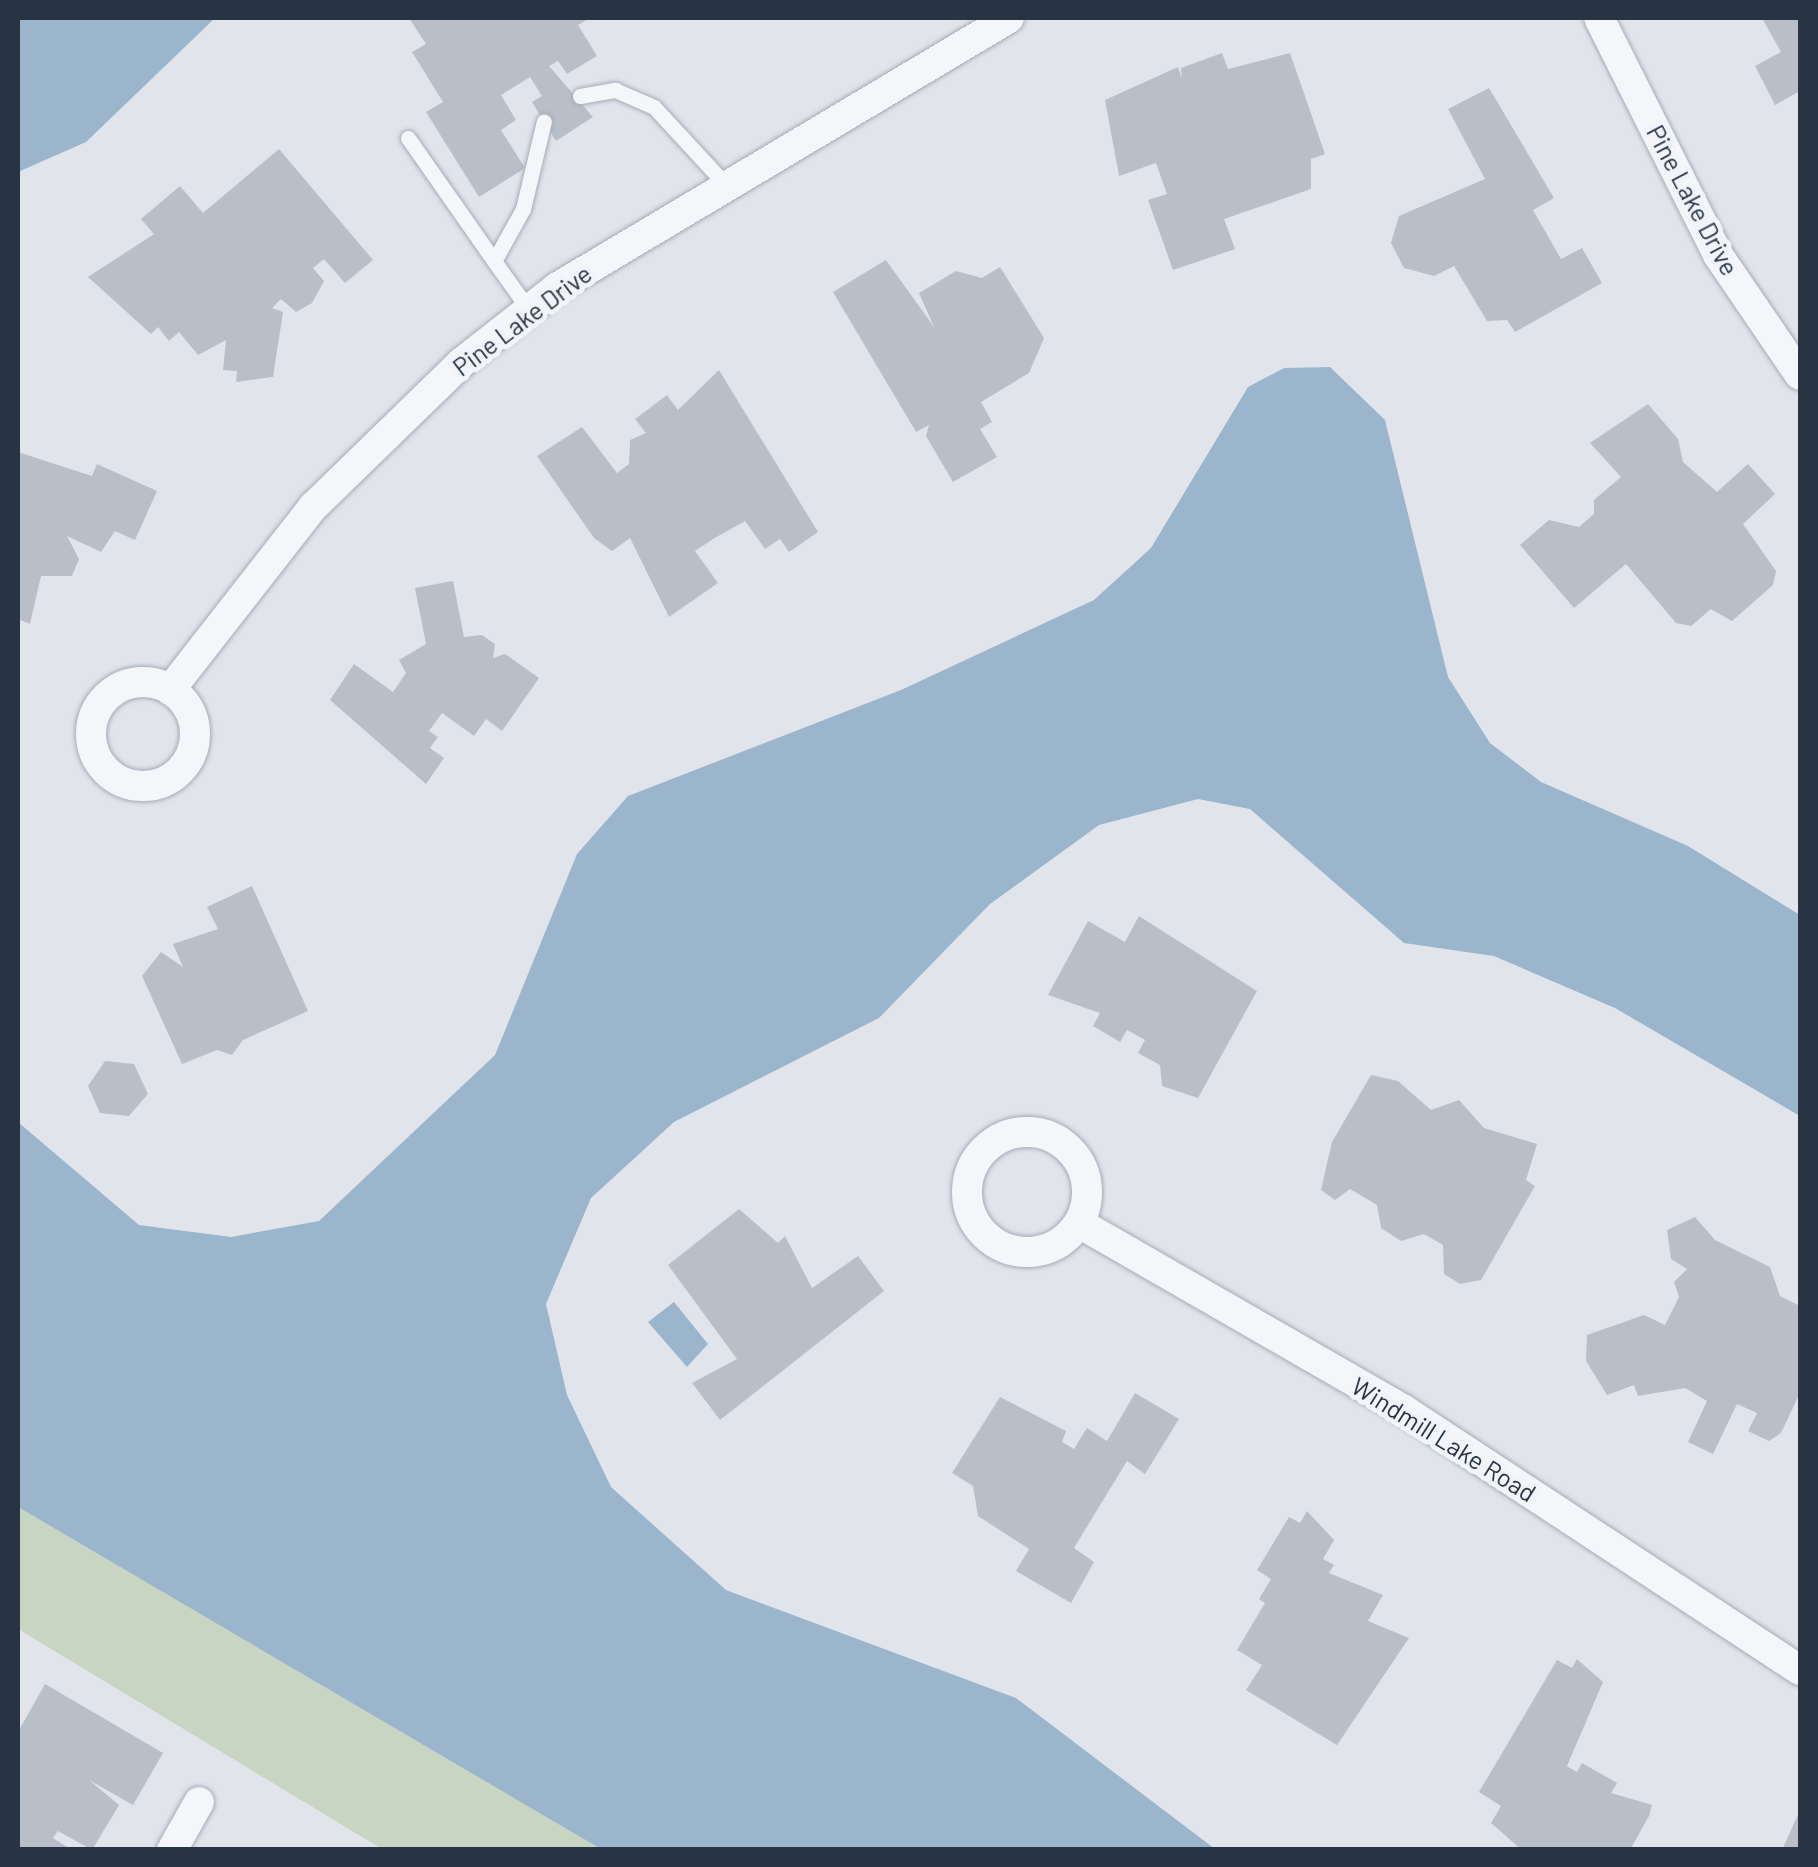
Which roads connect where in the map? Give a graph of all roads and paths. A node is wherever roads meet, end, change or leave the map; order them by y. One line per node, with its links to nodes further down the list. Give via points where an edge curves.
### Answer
1 (1010, 18): 6 (street, Pine Lake Drive)
2 (1599, 18): 9 (street, Pine Lake Drive, via 1718,255)
3 (580, 96): 6 (lane, via 615,90 654,107)
4 (544, 121): 7 (lane, via 523,209)
5 (408, 138): 7 (lane)
6 (727, 186): 8 (street, Pine Lake Drive)
7 (494, 261): 8 (lane)
8 (529, 310): 10 (street, Pine Lake Drive, via 313,507)
9 (1800, 375)
10 (170, 690)
11 (1079, 1223): 11 (street, via 1083,1169 1058,1140 1022,1131 974,1160 966,1196 995,1244 1050,1248); 12 (street, Windmill Lake Road, via 1404,1410)
12 (1800, 1670)
13 (199, 1802): 14 (street)
14 (172, 1850)

